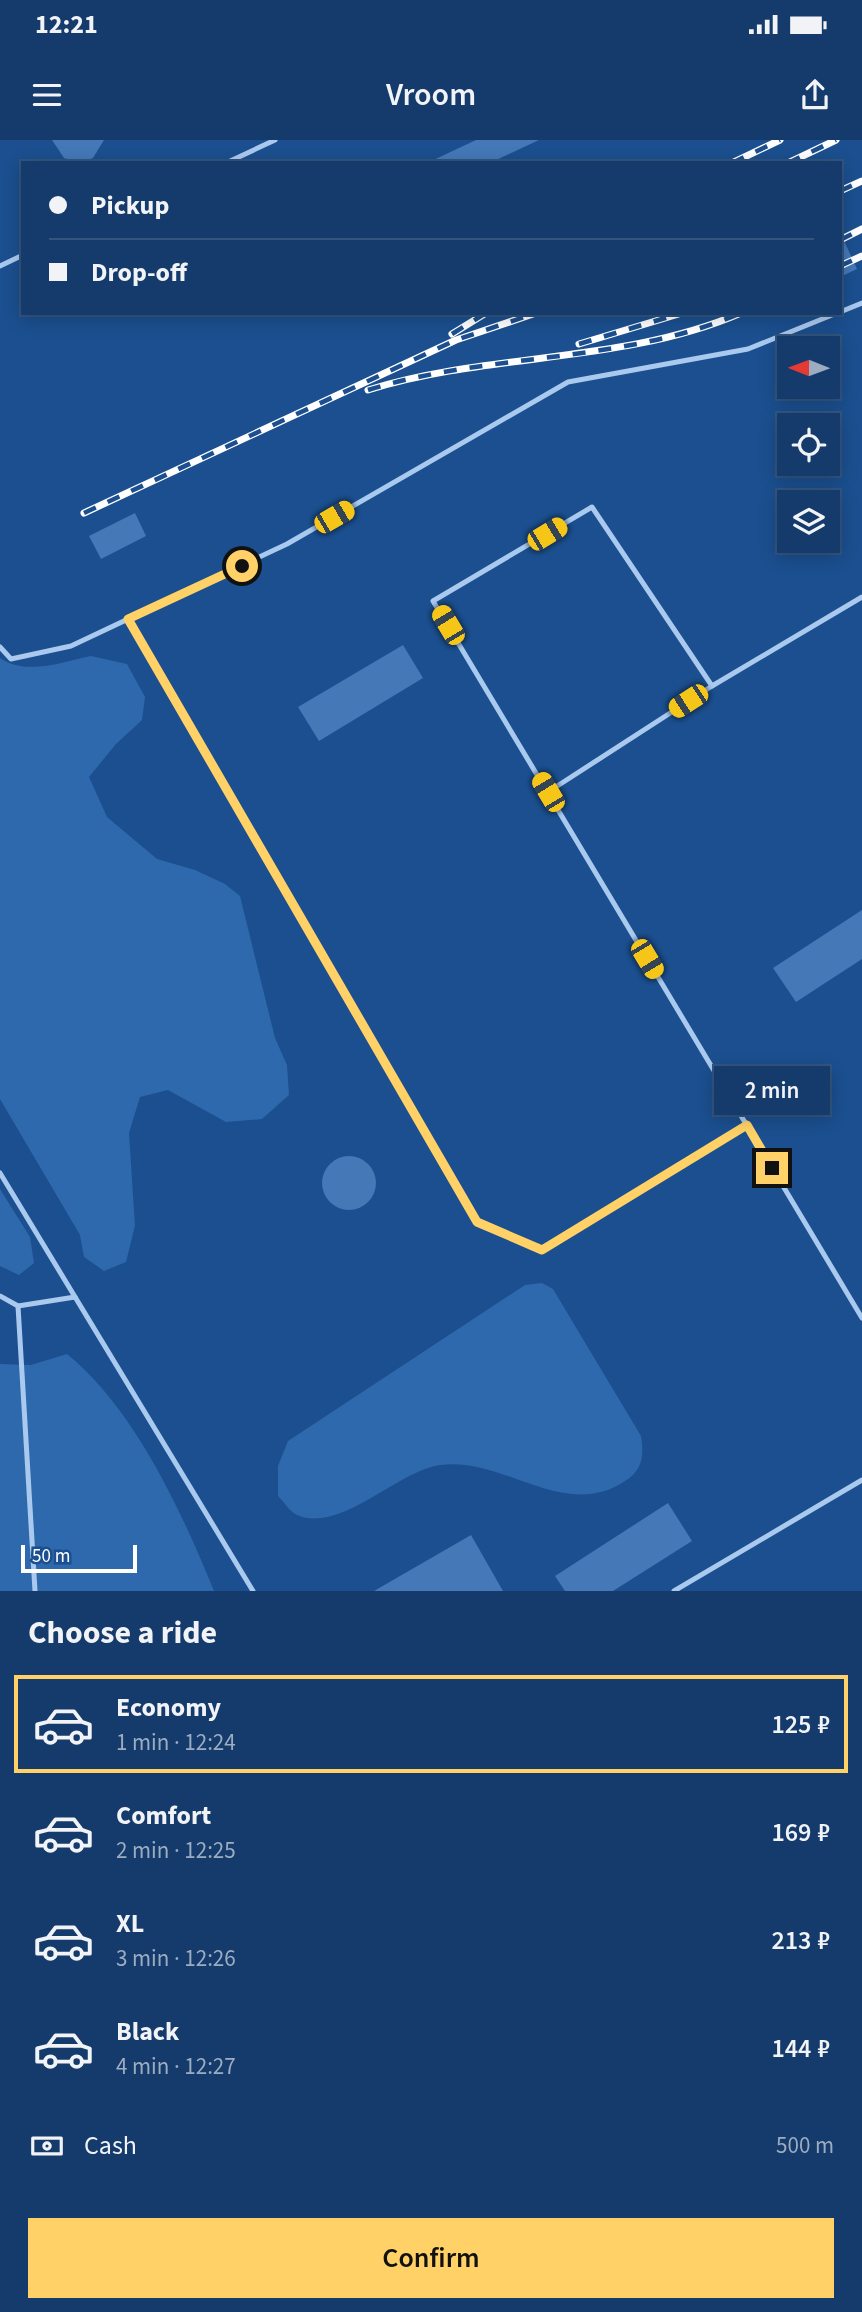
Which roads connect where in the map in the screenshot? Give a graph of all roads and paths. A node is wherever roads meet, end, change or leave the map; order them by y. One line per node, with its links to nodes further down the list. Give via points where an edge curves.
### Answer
1 (275, 140): 2 (lane)
2 (262, 143): 3 (lane)
3 (230, 161)
4 (21, 256): 5 (lane)
5 (0, 266)
6 (862, 303): 7 (lane)
7 (842, 311)
8 (833, 315): 10 (lane, via 748,349 568,382 287,544)
9 (862, 597): 12 (lane)
10 (128, 619): 11 (lane, via 71,646 11,659); 14 (lane, via 477,1222 542,1250)
11 (0, 647)
12 (712, 686): 13 (lane); 13 (lane, via 592,507 433,601)
13 (548, 792): 14 (lane)
14 (747, 1125): 19 (lane)
15 (0, 1173): 17 (lane)
16 (0, 1296): 18 (lane)
17 (75, 1297): 18 (lane); 22 (lane)
18 (18, 1306): 21 (lane)
19 (862, 1318)
20 (862, 1479): 23 (lane)
21 (34, 1591)
22 (253, 1591)
23 (674, 1591)

